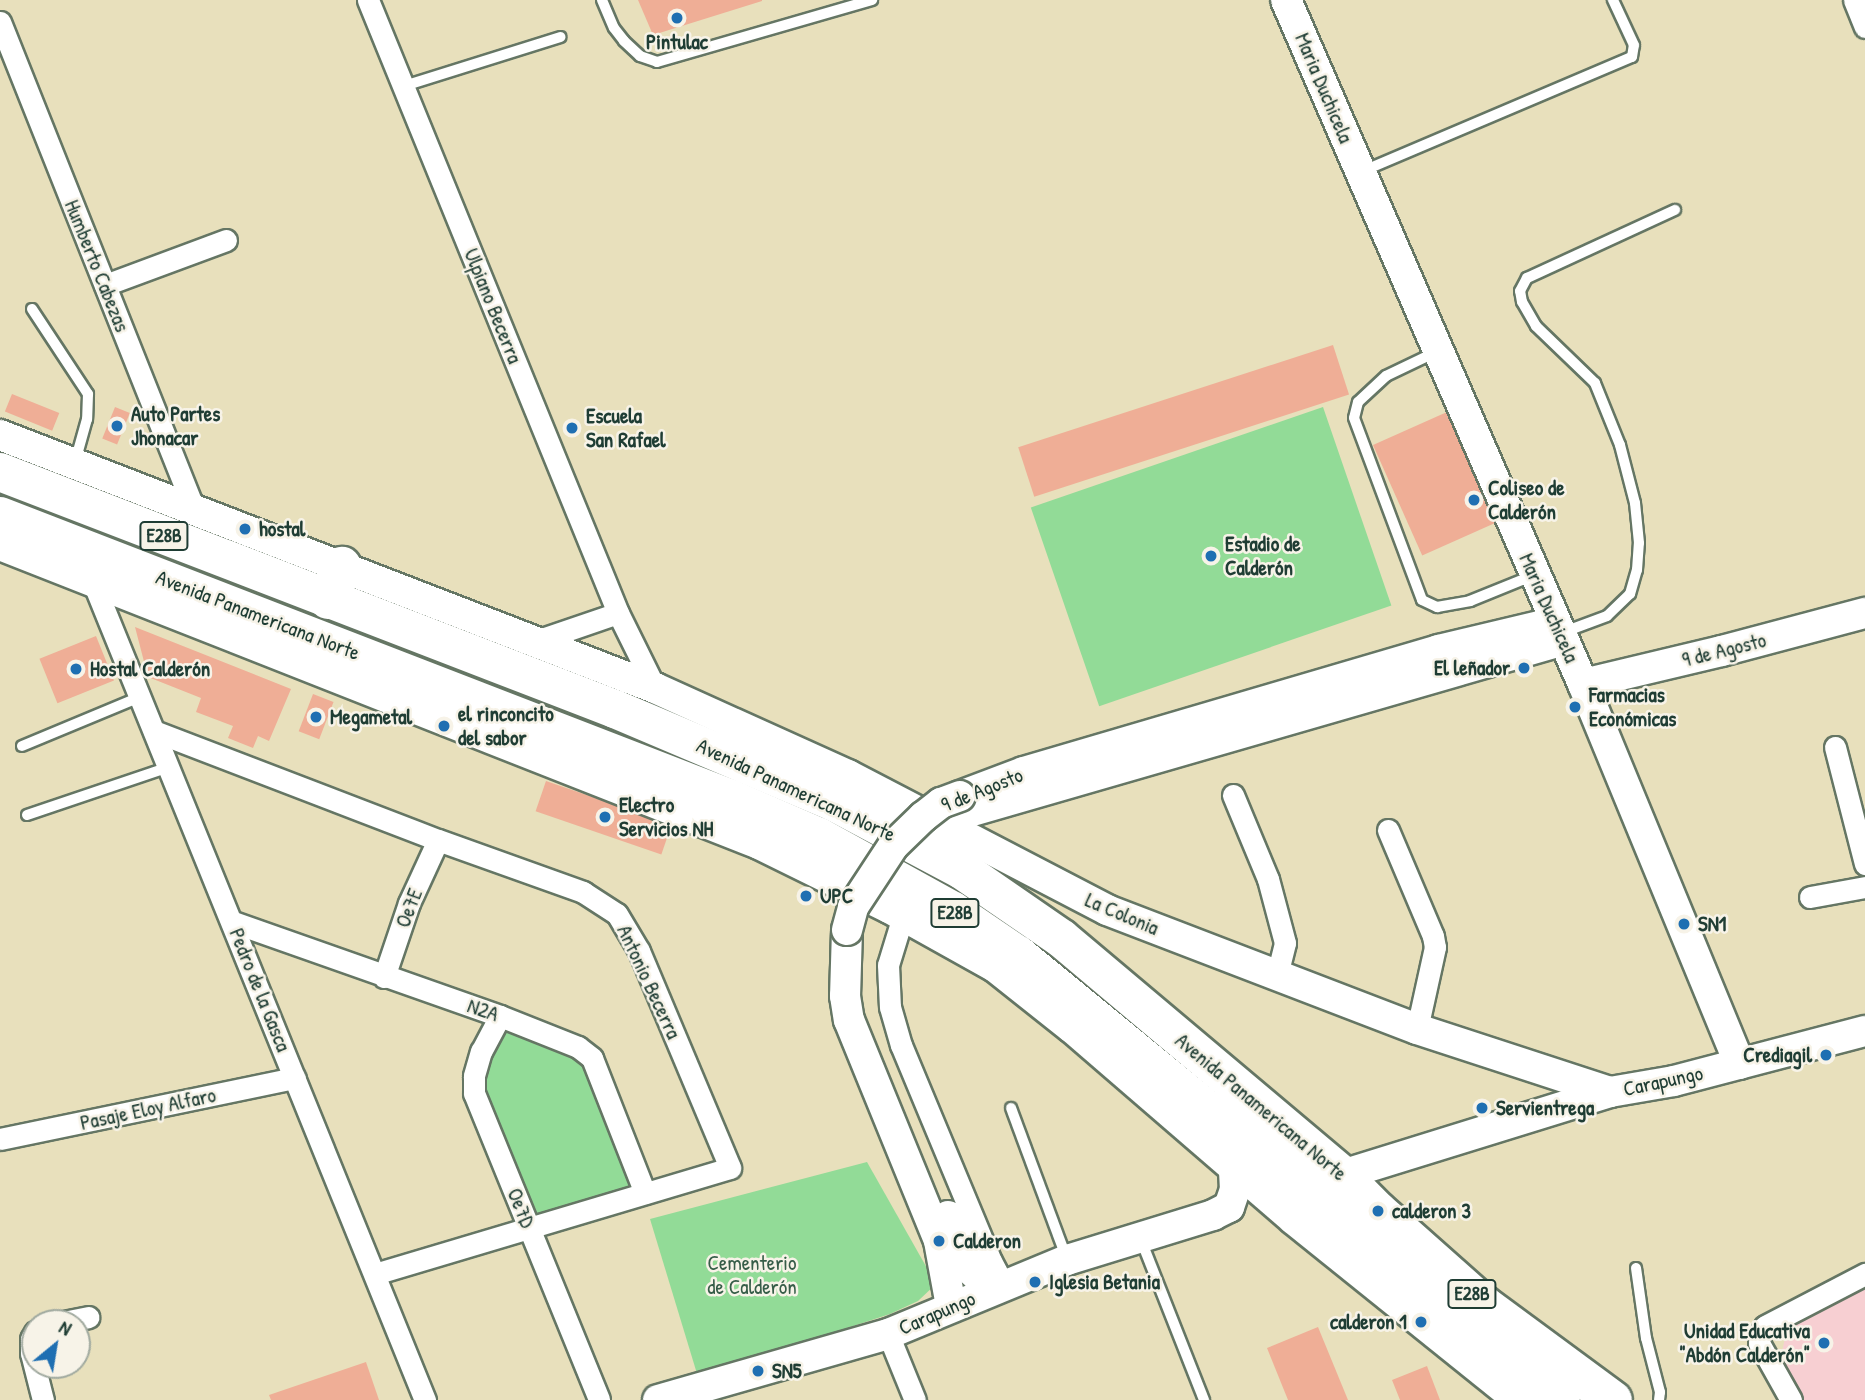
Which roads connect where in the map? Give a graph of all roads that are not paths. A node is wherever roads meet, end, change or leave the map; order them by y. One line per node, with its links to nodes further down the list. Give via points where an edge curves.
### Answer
1 (369, 0): 10 (street, Ulpiano Becerra)
2 (603, 0): 3 (lane, via 624,41 640,56 657,62)
3 (872, 0)
4 (1286, 0): 11 (main road, Maria Duchicela)
5 (1613, 0): 11 (lane, via 1634,45 1632,57)
6 (1854, 0): 8 (street)
7 (0, 22): 14 (street, Humberto Cabezas)
8 (1865, 27)
9 (559, 37): 10 (lane)
10 (404, 86): 26 (street, Ulpiano Becerra)
11 (1360, 172): 16 (main road, Maria Duchicela)
12 (1675, 209): 29 (lane, via 1527,278 1520,291 1536,326 1595,383 1620,445 1638,530 1637,570 1630,594 1607,616)
13 (226, 240): 14 (street)
14 (104, 285): 20 (street, Humberto Cabezas)
15 (32, 309): 18 (lane, via 88,394 87,419)
16 (1436, 352): 23 (main road, Maria Duchicela); 23 (lane, via 1386,376 1358,402 1354,418 1422,600 1437,607 1471,601)
17 (0, 435): 18 (main road, Avenida Panamericana Norte)
18 (75, 463): 20 (main road, Avenida Panamericana Norte)
19 (0, 472): 25 (highway, Avenida Panamericana Norte / E28B)
20 (194, 509): 25 (main road, Avenida Panamericana Norte)
21 (0, 516): 28 (highway, Avenida Panamericana Norte / E28B)
22 (0, 545): 24 (main road, Avenida Panamericana Norte)
23 (1535, 574): 29 (main road, Maria Duchicela)
24 (93, 582): 28 (main road, Avenida Panamericana Norte); 33 (street, Pedro de la Gasca)
25 (335, 583): 30 (main road, Avenida Panamericana Norte); 59 (highway, Avenida Panamericana Norte / E28B, via 832,801 962,870 1062,939)
26 (618, 613): 30 (street); 32 (street, Ulpiano Becerra)
27 (1865, 613): 31 (main road, 9 de Agosto)
28 (237, 622): 45 (main road, Avenida Panamericana Norte, via 760,844); 80 (highway, Avenida Panamericana Norte / E28B, via 729,797 819,837 953,911 1018,955)
29 (1560, 632): 31 (main road, Maria Duchicela); 47 (main road, 9 de Agosto, via 966,803 883,888)
30 (539, 640): 32 (main road, Avenida Panamericana Norte)
31 (1583, 684): 53 (main road, Maria Duchicela)
32 (655, 688): 48 (main road, La Colonia, via 848,775 1107,910)
33 (140, 697): 34 (street, Pedro de la Gasca); 35 (lane)
34 (154, 731): 37 (street, Pedro de la Gasca); 41 (street, Antonio Becerra)
35 (22, 746)
36 (1835, 747): 42 (street)
37 (169, 767): 39 (lane); 46 (street, Pedro de la Gasca)
38 (1233, 795): 48 (street, via 1268,879 1284,943)
39 (27, 815)
40 (1388, 830): 51 (street, via 1435,947)
41 (438, 841): 49 (street, Oe7E, via 409,903); 60 (street, Antonio Becerra, via 583,892 617,914 639,951 730,1168)
42 (1865, 864)
43 (1865, 887): 44 (street)
44 (1811, 897)
45 (903, 916): 58 (main road, Avenida Panamericana Norte, via 995,967); 69 (street, via 888,965 890,1007 901,1045)
46 (233, 922): 49 (street, N2A); 54 (street, Pedro de la Gasca)
47 (856, 937): 69 (main road, 9 de Agosto, via 866,1017 966,1262 980,1279); 70 (main road, 9 de Agosto, via 845,996 849,1020 939,1241)
48 (1277, 975): 51 (main road, La Colonia)
49 (384, 977): 50 (street, N2A)
50 (500, 1016): 60 (street, N2A, via 559,1038 592,1058); 63 (street, Oe7D, via 481,1051 474,1093)
51 (1417, 1029): 55 (main road, La Colonia)
52 (1865, 1031): 53 (main road, Carapungo)
53 (1740, 1064): 55 (main road, Carapungo)
54 (295, 1078): 57 (street, Pasaje Eloy Alfaro); 67 (street, Pedro de la Gasca)
55 (1610, 1091): 59 (main road, Carapungo)
56 (1011, 1108): 65 (lane)
57 (0, 1139)
58 (1234, 1169): 61 (main road, Carapungo, via 1235,1190 1229,1207); 62 (main road, Avenida Panamericana Norte)
59 (1342, 1175): 81 (highway, Avenida Panamericana Norte / E28B, via 1485,1305)
60 (645, 1194): 63 (street, Antonio Becerra)
61 (1213, 1215): 62 (main road, Carapungo, via 1254,1213); 64 (main road, Carapungo)
62 (1293, 1219): 79 (main road, Avenida Panamericana Norte)
63 (529, 1228): 67 (street, Antonio Becerra); 75 (street, Oe7D)
64 (1140, 1239): 65 (main road, Carapungo); 78 (lane)
65 (1067, 1260): 69 (main road, Carapungo)
66 (1636, 1268): 82 (lane)
67 (375, 1274): 74 (street, Pedro de la Gasca)
68 (1865, 1274): 83 (street, via 1765,1325 1759,1343)
69 (1001, 1286): 70 (main road, Carapungo)
70 (951, 1306): 71 (main road, Carapungo)
71 (888, 1334): 76 (main road, Carapungo); 77 (street)
72 (38, 1379): 73 (street)
73 (43, 1400)
74 (425, 1400)
75 (599, 1400)
76 (658, 1400)
77 (915, 1400)
78 (1204, 1400)
79 (1518, 1400)
80 (1561, 1400)
81 (1614, 1400)
82 (1659, 1400)
83 (1791, 1400)

